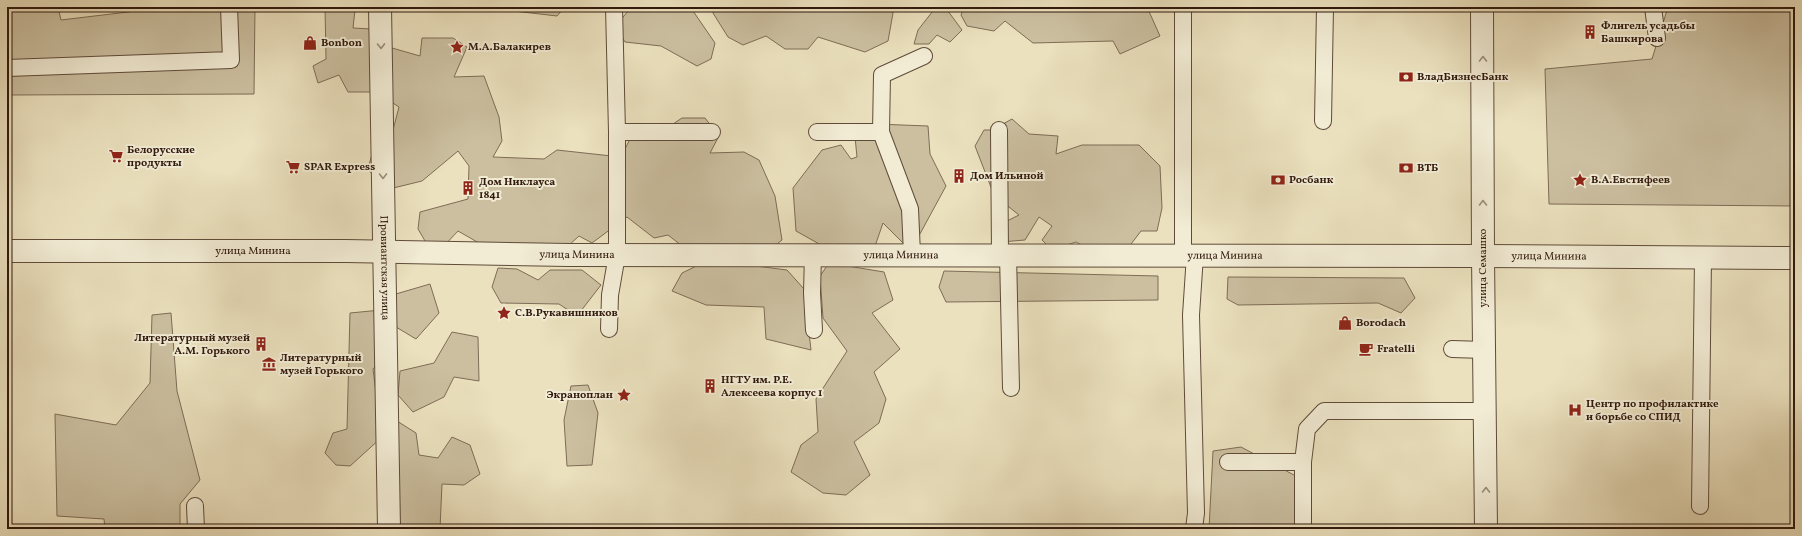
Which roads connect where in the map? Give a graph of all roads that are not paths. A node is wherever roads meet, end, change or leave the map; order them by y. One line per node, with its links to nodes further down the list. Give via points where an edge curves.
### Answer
1 (229, 7): 10 (lane, via 231,60)
2 (380, 7): 18 (street, Провиантская улица, one-way to 18)
3 (614, 7): 13 (lane)
4 (1183, 7): 23 (lane)
5 (1324, 7): 11 (lane)
6 (1482, 7): 24 (street, улица Семашко, one-way to 6)
7 (1653, 7): 8 (lane)
8 (1657, 38)
9 (924, 56): 16 (lane, via 882,75)
10 (7, 68)
11 (1323, 121)
12 (999, 130): 21 (lane)
13 (617, 132): 14 (lane); 22 (lane)
14 (712, 132)
15 (817, 132): 16 (lane)
16 (881, 132): 20 (lane, via 910,209)
17 (7, 251): 18 (street, улица Минина)
18 (384, 252): 22 (street, улица Минина); 38 (street, Провиантская улица)
19 (813, 254): 20 (street, улица Минина); 22 (street, улица Минина); 28 (lane)
20 (912, 254): 21 (street, улица Минина)
21 (1004, 254): 23 (street, улица Минина); 31 (lane)
22 (617, 255): 27 (lane, via 610,296)
23 (1189, 255): 24 (street, улица Минина); 39 (lane, via 1196,513)
24 (1483, 256): 25 (street, улица Минина); 30 (street, улица Семашко)
25 (1703, 258): 26 (street, улица Минина); 36 (lane)
26 (1795, 258)
27 (609, 329)
28 (814, 330)
29 (1452, 349): 30 (lane)
30 (1484, 350): 32 (street, улица Семашко)
31 (1011, 388)
32 (1485, 410): 34 (lane, via 1324,411 1307,429); 41 (street, улица Семашко, one-way to 32)
33 (1228, 462): 34 (lane)
34 (1303, 462): 40 (lane)
35 (195, 506): 37 (lane)
36 (1700, 506)
37 (196, 529)
38 (389, 529)
39 (1194, 529)
40 (1303, 529)
41 (1486, 529)

